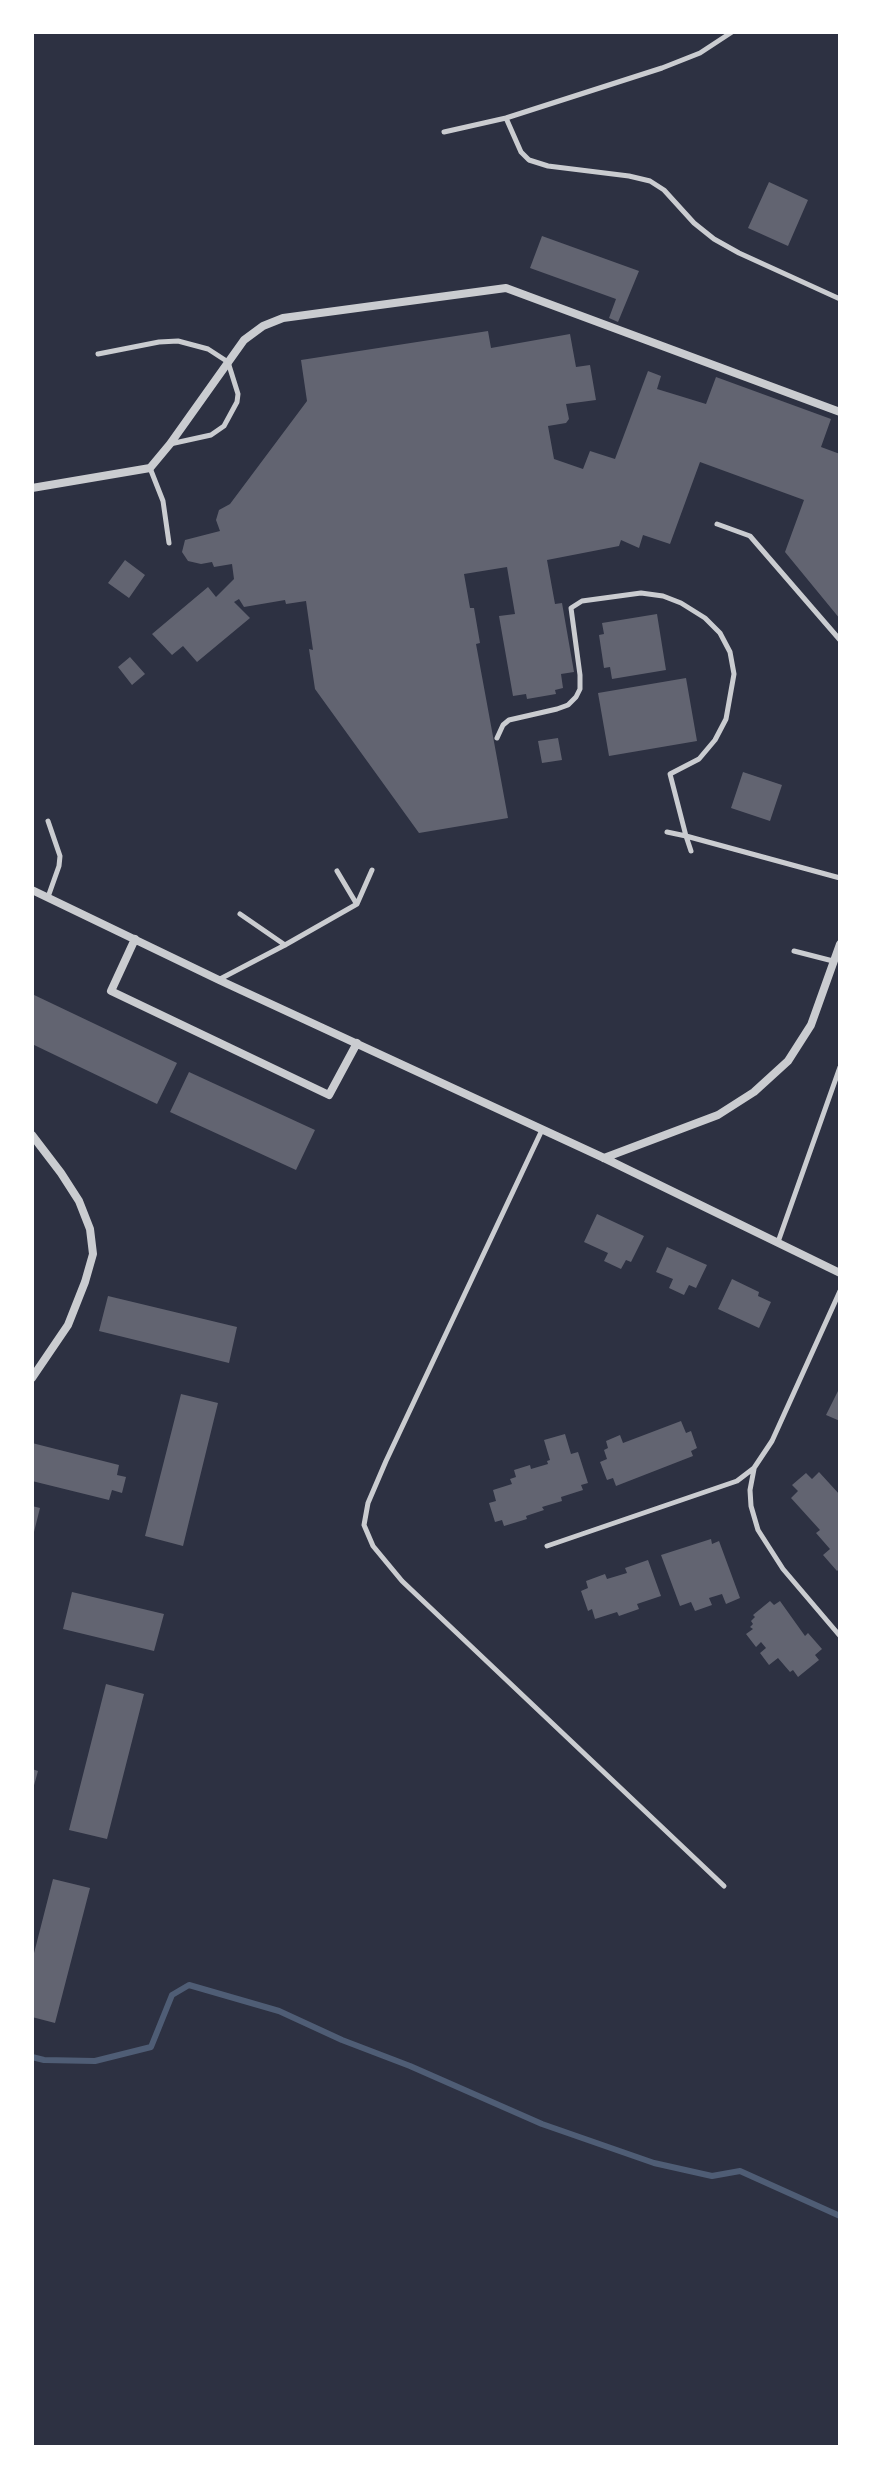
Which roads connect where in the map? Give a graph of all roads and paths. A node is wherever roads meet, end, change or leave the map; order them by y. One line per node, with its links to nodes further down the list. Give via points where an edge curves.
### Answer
1 (732, 32): 2 (lane, via 700,53 662,68)
2 (506, 118): 3 (lane); 4 (lane, via 529,160 650,181 714,239)
3 (444, 132)
4 (840, 299)
5 (98, 354): 6 (lane, via 178,341 208,349)
6 (228, 362): 7 (street, via 253,332 283,318 506,288); 8 (street); 8 (lane, via 238,394 224,426 211,435)
7 (840, 412)
8 (170, 444): 9 (street)
9 (150, 468): 10 (street); 12 (lane, via 163,501)
10 (32, 488)
11 (717, 524): 13 (lane, via 750,536)
12 (169, 543)
13 (840, 640)
14 (497, 738): 17 (lane, via 509,720 557,709 576,697 580,675 571,608 582,601 641,593 681,603 720,633 734,674 726,719 715,740 699,759 670,774)
15 (48, 821): 23 (lane, via 60,856)
16 (667, 832): 17 (lane)
17 (686, 836): 18 (lane); 21 (lane)
18 (691, 851)
19 (372, 870): 24 (lane)
20 (337, 871): 24 (lane)
21 (840, 878)
22 (32, 890): 23 (street)
23 (48, 898): 26 (street)
24 (357, 904): 28 (lane)
25 (240, 914): 28 (lane)
26 (135, 939): 31 (street); 32 (street, via 111,991 329,1095)
27 (840, 944): 30 (street)
28 (285, 945): 31 (lane)
29 (794, 951): 30 (lane)
30 (834, 961): 36 (street, via 811,1025 788,1061 754,1092 718,1115)
31 (219, 980): 32 (street)
32 (357, 1043): 34 (street)
33 (840, 1067): 37 (lane)
34 (542, 1129): 36 (street); 44 (lane, via 386,1461 364,1525 373,1546 402,1581)
35 (32, 1135): 40 (street, via 79,1201 93,1254 68,1325)
36 (604, 1158): 37 (street)
37 (778, 1243): 38 (street)
38 (840, 1273)
39 (840, 1291): 41 (lane, via 772,1441)
40 (32, 1378)
41 (754, 1468): 42 (lane, via 737,1481); 43 (lane, via 751,1506 758,1530 783,1569)
42 (547, 1546)
43 (840, 1636)
44 (724, 1886)

